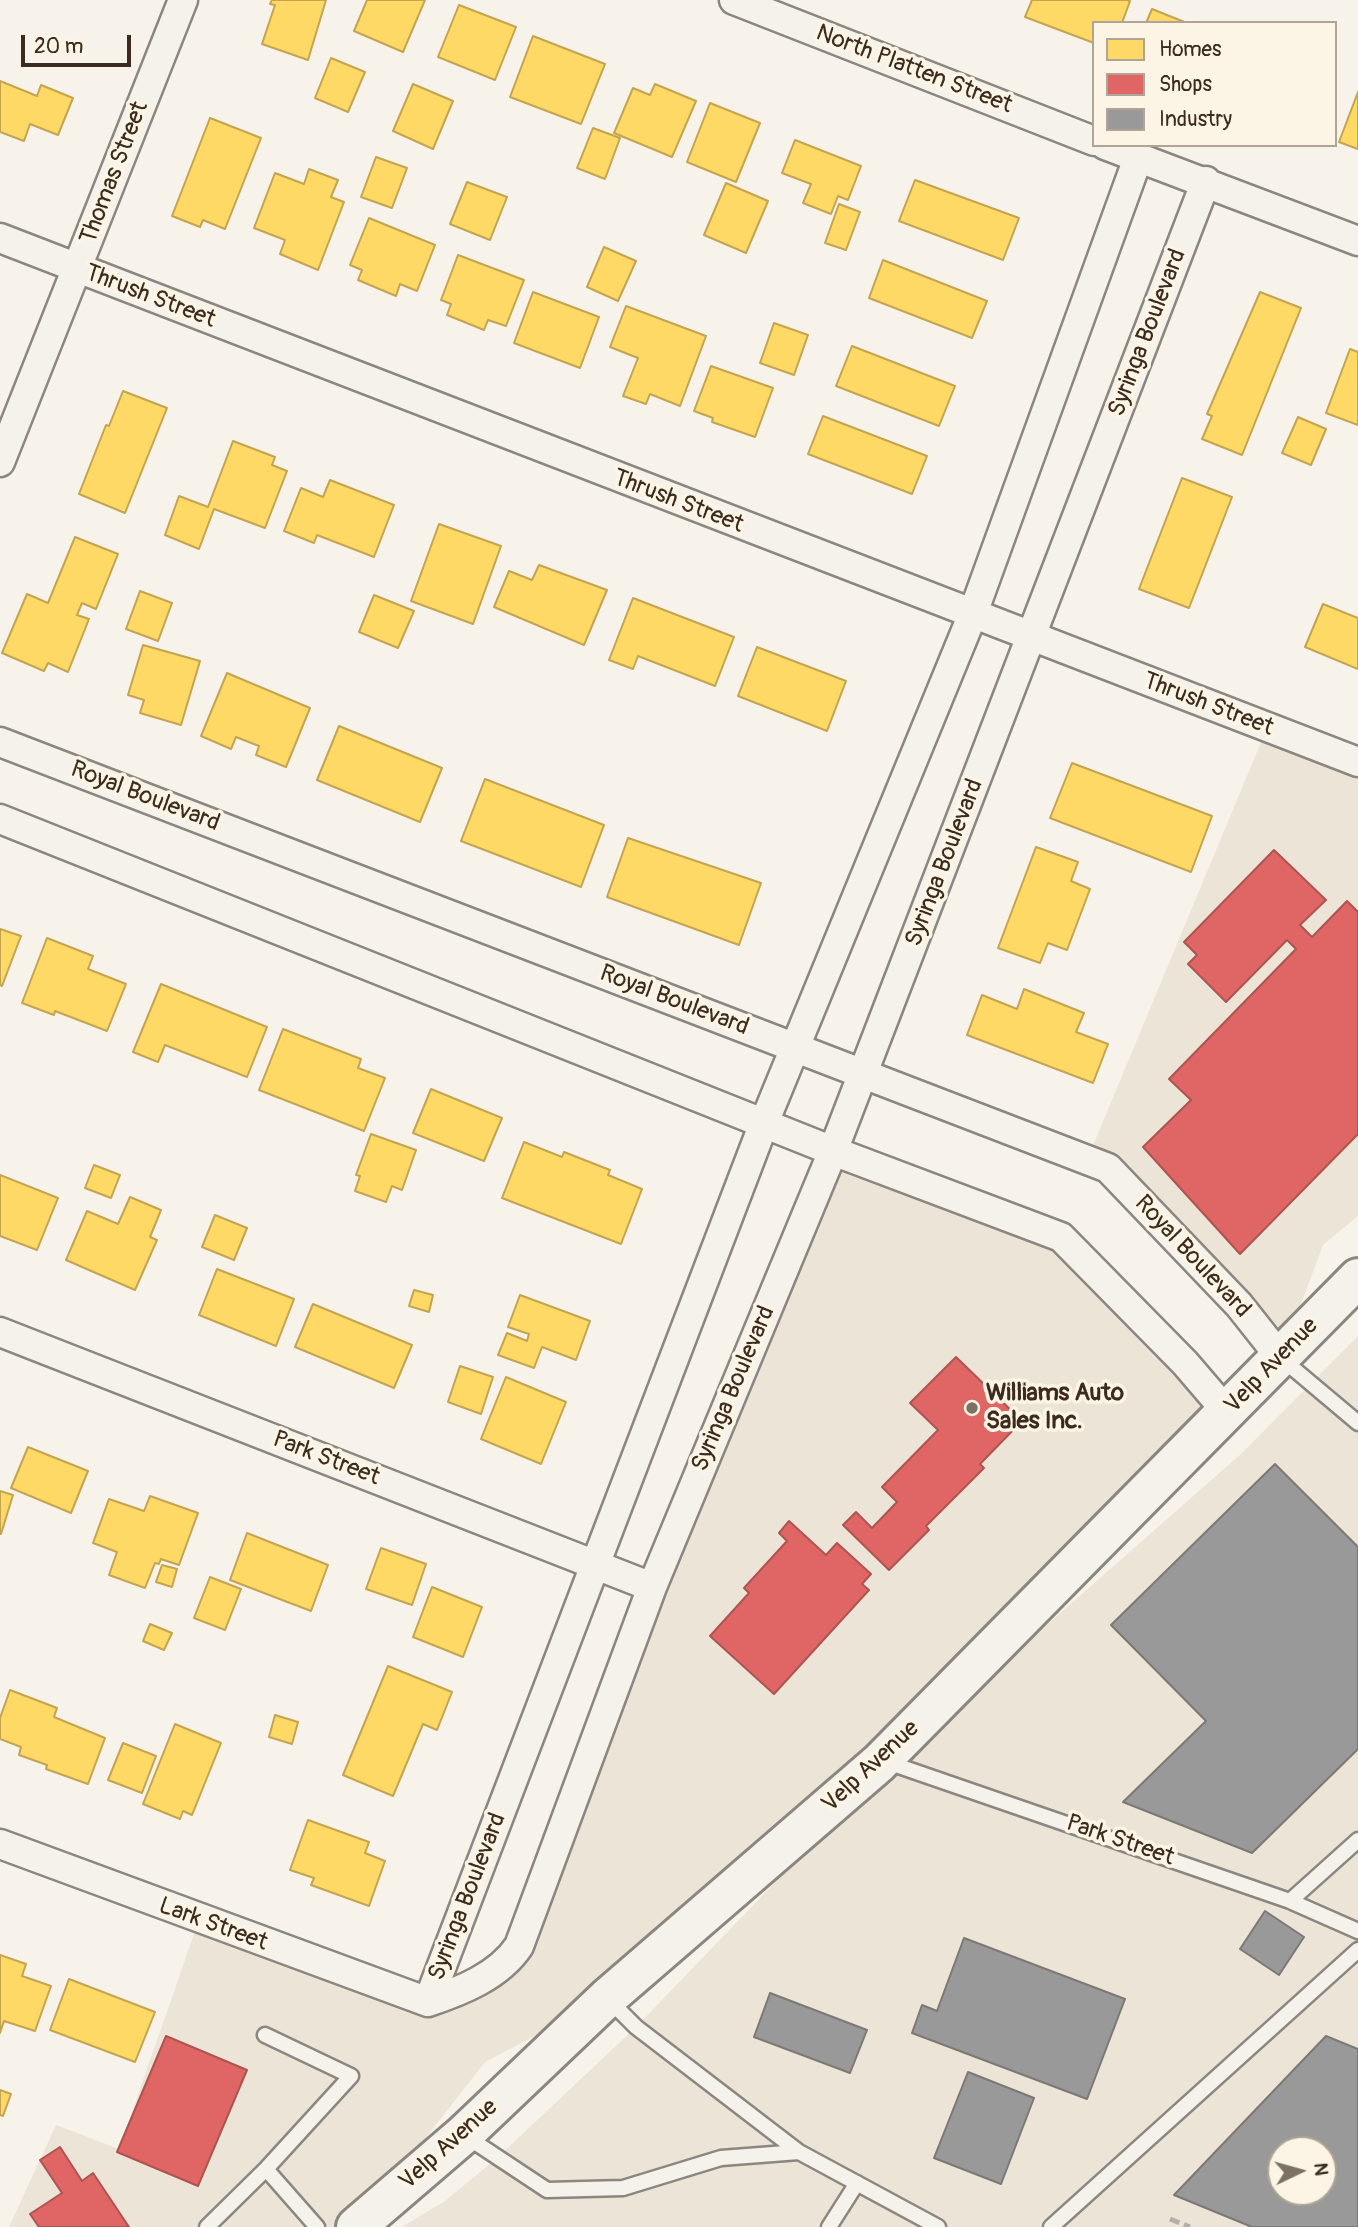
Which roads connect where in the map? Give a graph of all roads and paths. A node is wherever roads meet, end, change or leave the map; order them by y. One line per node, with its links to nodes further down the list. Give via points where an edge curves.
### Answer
1 (183, 0): 9 (street, Thomas Street)
2 (734, 0): 3 (street, North Platten Street)
3 (1092, 140)
4 (1110, 147): 5 (street)
5 (1138, 158): 6 (street); 11 (street, Syringa Boulevard)
6 (1206, 181): 8 (street); 12 (street, Syringa Boulevard)
7 (0, 238): 9 (street, Thrush Street)
8 (1358, 241)
9 (77, 269): 10 (street, Thomas Street); 11 (street, Thrush Street)
10 (0, 462)
11 (972, 616): 12 (street, Thrush Street); 16 (street, Syringa Boulevard)
12 (1032, 639): 14 (street, Thrush Street); 17 (street, Syringa Boulevard)
13 (0, 742): 16 (street, Royal Boulevard)
14 (1358, 762)
15 (0, 819): 18 (street)
16 (795, 1047): 17 (street, Royal Boulevard); 18 (street, Syringa Boulevard)
17 (863, 1074): 19 (street, Syringa Boulevard); 22 (street, Royal Boulevard, via 1108,1168 1239,1305)
18 (764, 1123): 19 (street); 25 (street, Syringa Boulevard)
19 (834, 1151): 23 (street, via 1061,1237); 26 (street, Syringa Boulevard)
20 (1358, 1278): 22 (main road, Velp Avenue)
21 (0, 1332): 25 (street, Park Street)
22 (1281, 1358): 23 (main road, Velp Avenue); 24 (lane)
23 (1227, 1412): 27 (main road, Velp Avenue)
24 (1358, 1423)
25 (594, 1564): 26 (street, Park Street); 34 (street, Syringa Boulevard)
26 (652, 1587): 34 (street, Syringa Boulevard, via 519,1946 511,1958 474,1984)
27 (879, 1763): 30 (lane, Park Street, via 892,1761); 33 (main road, Velp Avenue)
28 (1358, 1840): 30 (lane)
29 (0, 1844): 34 (street, Lark Street)
30 (1290, 1901): 31 (lane, Park Street)
31 (1358, 1931)
32 (1358, 1950): 45 (lane)
33 (607, 1998): 36 (main road, Velp Avenue); 37 (lane, via 636,2027)
34 (428, 2002)
35 (265, 2035): 38 (lane, via 351,2076)
36 (463, 2134): 37 (lane, via 547,2190 623,2188 721,2158); 42 (main road, Velp Avenue)
37 (799, 2152): 39 (lane)
38 (266, 2169): 40 (lane); 41 (lane)
39 (857, 2183): 43 (lane); 44 (lane)
40 (207, 2227)
41 (317, 2227)
42 (356, 2227)
43 (829, 2227)
44 (938, 2227)
45 (1051, 2227)

